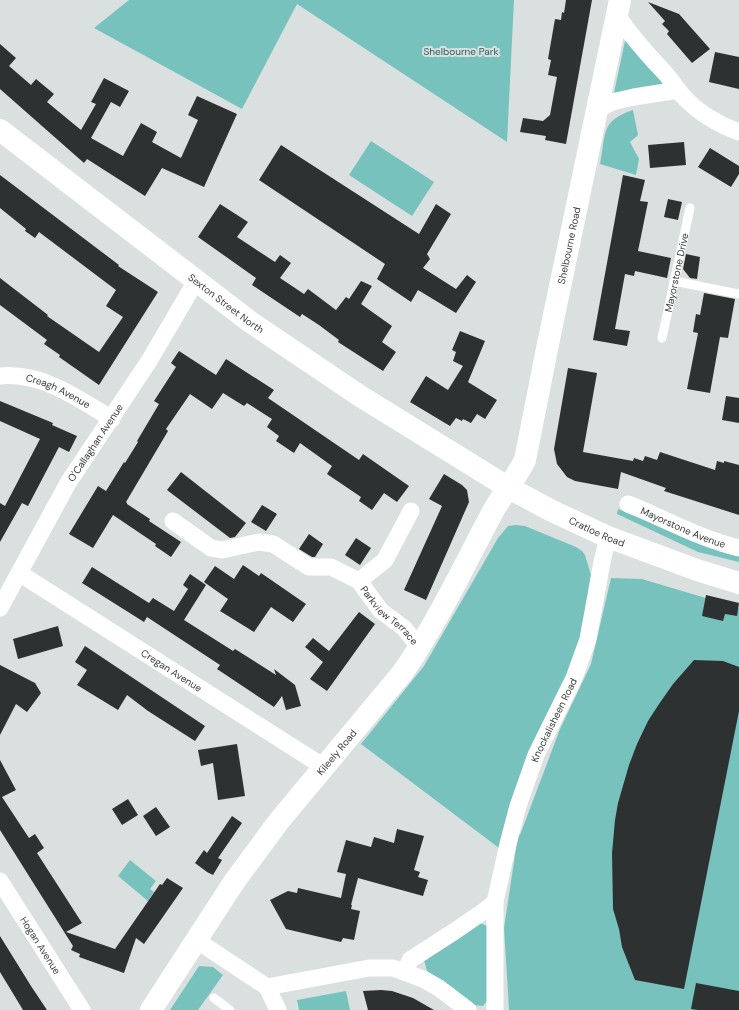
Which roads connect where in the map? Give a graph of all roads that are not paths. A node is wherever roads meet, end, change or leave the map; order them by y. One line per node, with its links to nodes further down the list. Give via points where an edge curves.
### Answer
1 (619, 7): 2 (street, via 635,39); 3 (main road, Shelbourne Road)
2 (678, 90): 3 (street, via 612,102); 5 (street, via 689,103 703,113)
3 (597, 110): 14 (main road, Shelbourne Road, via 525,460)
4 (0, 130): 8 (main road, Sexton Street North)
5 (739, 132)
6 (690, 208): 7 (lane, Mayorstone Drive)
7 (674, 280): 9 (lane); 10 (lane, Mayorstone Drive)
8 (196, 281): 12 (street, O'Callaghan Avenue); 13 (main road, Sexton Street North, via 314,366)
9 (739, 294)
10 (662, 338)
11 (0, 376): 12 (street, Creagh Avenue, via 45,382)
12 (112, 419): 20 (street, O'Callaghan Avenue, via 68,483)
13 (464, 460): 14 (main road, Cratloe Road)
14 (509, 488): 18 (main road, Cratloe Road); 24 (main road, Kileely Road, via 492,512)
15 (628, 504): 19 (street, Mayorstone Avenue, via 691,533)
16 (411, 511): 21 (street, Parkview Terrace, via 385,560)
17 (173, 521): 21 (street, Parkview Terrace, via 212,548 222,550 259,542 273,544 309,567 331,567)
18 (608, 537): 22 (main road, Cratloe Road); 27 (street, Knockalisheen Road, via 588,639 574,678 527,779 512,828)
19 (739, 548)
20 (19, 573): 23 (street, O'Callaghan Avenue); 25 (street, Cregan Avenue)
21 (359, 581): 24 (street, Parkview Terrace, via 381,610 404,628)
22 (739, 583)
23 (0, 608)
24 (420, 648): 25 (main road, Kileely Road)
25 (324, 767): 28 (main road, Kileely Road, via 279,821)
26 (0, 881): 32 (street, Hogan Avenue)
27 (495, 902): 29 (street, via 410,960); 37 (street, Knockalisheen Road)
28 (196, 940): 30 (street); 33 (main road, Kileely Road)
29 (405, 972): 30 (street, via 393,968 369,968); 36 (street, via 439,988)
30 (267, 987): 35 (street)
31 (214, 998): 34 (lane)
32 (82, 1010)
33 (151, 1010)
34 (230, 1010)
35 (278, 1010)
36 (468, 1010)
37 (495, 1010)

